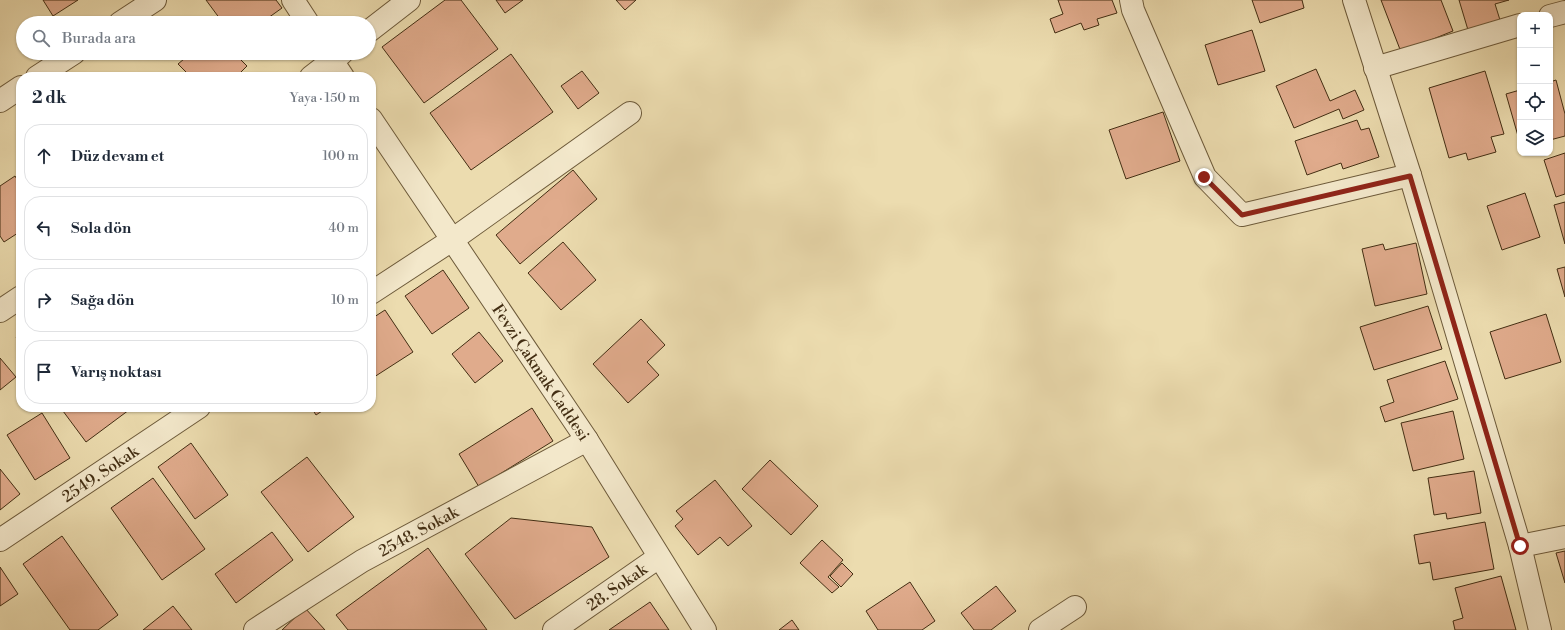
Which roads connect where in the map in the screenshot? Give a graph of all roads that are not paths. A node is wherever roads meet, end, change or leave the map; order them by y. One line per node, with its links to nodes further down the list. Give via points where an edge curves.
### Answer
1 (155, 0): 8 (street)
2 (293, 0): 9 (street)
3 (409, 0): 10 (street)
4 (1131, 0): 21 (street, via 1204,177 1242,215)
5 (1354, 0): 14 (street)
6 (1565, 12): 7 (street)
7 (1553, 15)
8 (131, 16)
9 (303, 16)
10 (376, 26)
11 (1517, 26): 14 (street)
12 (63, 60): 15 (street)
13 (336, 61): 16 (street)
14 (1376, 68): 21 (street)
15 (45, 72)
16 (319, 72)
17 (16, 91): 18 (street)
18 (0, 101)
19 (630, 113): 22 (street)
20 (376, 126): 22 (street, Fevzi Çakmak Caddesi)
21 (1410, 176): 30 (street)
22 (452, 240): 23 (street); 27 (street, Fevzi Çakmak Caddesi)
23 (376, 290)
24 (16, 300): 25 (street)
25 (0, 311)
26 (192, 412): 29 (street, 2549. Sokak)
27 (587, 440): 31 (street, Fevzi Çakmak Caddesi); 33 (street, 2548. Sokak, via 362,561)
28 (1565, 537): 30 (street)
29 (0, 540)
30 (1520, 546): 37 (street)
31 (659, 557): 34 (street, 28. Sokak); 35 (street, Fevzi Çakmak Caddesi)
32 (1074, 607): 36 (street)
33 (255, 630)
34 (554, 630)
35 (705, 630)
36 (1040, 630)
37 (1540, 630)

